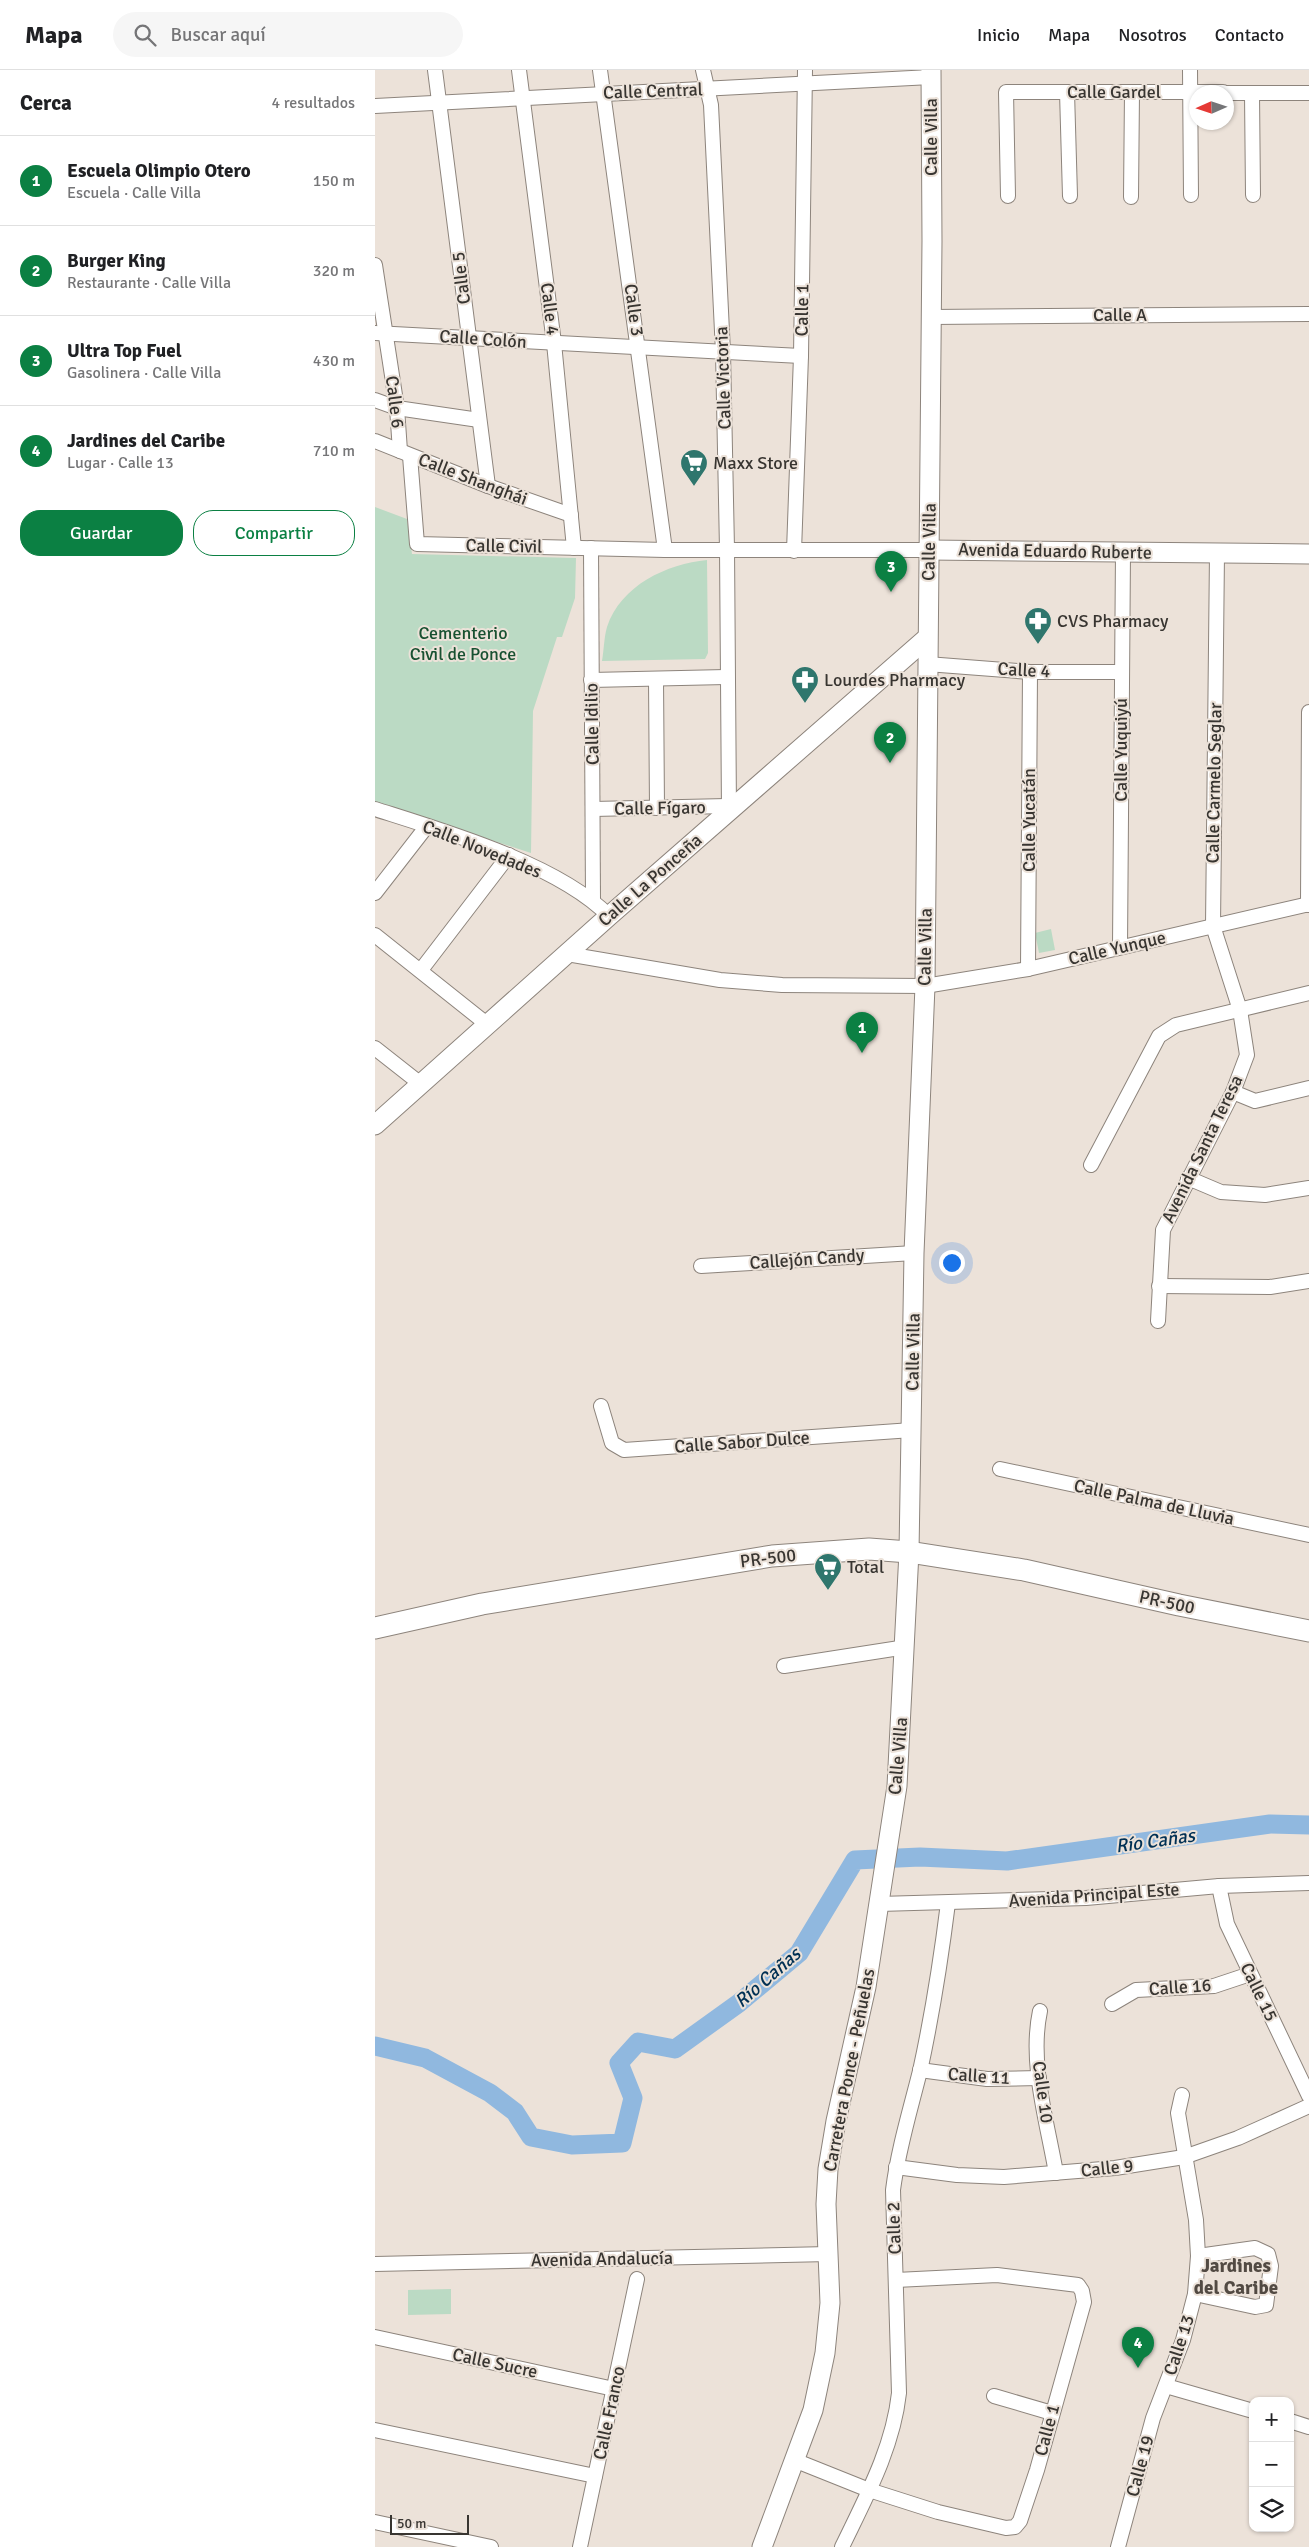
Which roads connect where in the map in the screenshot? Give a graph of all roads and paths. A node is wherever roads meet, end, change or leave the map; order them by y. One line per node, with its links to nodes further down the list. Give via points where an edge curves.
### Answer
1 (435, 70): 18 (street, Calle 5)
2 (519, 70): 17 (street, Calle 4)
3 (600, 70): 13 (street, Calle 3)
4 (703, 70): 9 (street, Calle Victoria)
5 (1190, 70): 8 (street)
6 (931, 74): 7 (street, Calle Central); 28 (main road, Calle Villa)
7 (805, 77): 9 (street, Calle Central); 34 (street, Calle 1)
8 (1191, 85)
9 (708, 89): 13 (street, Calle Central); 33 (street, Calle Victoria)
10 (1189, 91): 12 (street, Calle Gardel)
11 (1067, 92): 12 (street, Calle Gardel); 23 (street, Calle Gardel, via 1005,92); 24 (street)
12 (1132, 92): 25 (street)
13 (604, 93): 17 (street, Calle Central); 32 (street, Calle 3)
14 (1234, 93): 16 (street)
15 (1309, 93): 16 (street)
16 (1252, 94): 22 (street)
17 (523, 97): 18 (street, Calle Central); 31 (street, Calle 4)
18 (439, 101): 19 (street, Calle Central); 30 (street, Calle 5)
19 (375, 106)
20 (1191, 130): 21 (street)
21 (1191, 195)
22 (1253, 195)
23 (1008, 196)
24 (1070, 196)
25 (1131, 197)
26 (375, 264): 29 (street, Calle 6)
27 (1309, 314): 28 (street, Calle A)
28 (931, 317): 48 (main road, Calle Villa)
29 (380, 333): 30 (street, Calle Colón); 36 (street, Calle 6)
30 (468, 336): 31 (street, Calle Colón); 37 (street, Calle 5)
31 (554, 344): 32 (street, Calle Colón); 41 (street, Calle 4)
32 (639, 346): 33 (street, Calle Colón); 46 (street, Calle 3)
33 (723, 352): 34 (street, Calle Colón); 45 (street, Calle Victoria)
34 (801, 356): 47 (street, Calle 1)
35 (375, 400): 36 (street)
36 (397, 408): 37 (street); 39 (street, Calle 6)
37 (479, 420): 40 (street, Calle 5)
38 (375, 441): 39 (street, Calle Shanghái)
39 (405, 453): 40 (street, Calle Shanghái); 42 (street, Calle 6)
40 (488, 486): 41 (street, Calle Shanghái)
41 (571, 515): 43 (street, Calle 4)
42 (417, 544): 43 (street, Calle Civil)
43 (574, 548): 44 (street, Calle Civil)
44 (591, 548): 46 (street, Avenida Eduardo Ruberte); 57 (street, Calle Idilio)
45 (727, 549): 46 (street, Avenida Eduardo Ruberte); 47 (street, Avenida Eduardo Ruberte); 56 (street, Calle Victoria)
46 (665, 550)
47 (794, 550): 48 (street, Avenida Eduardo Ruberte)
48 (929, 550): 49 (main road, Avenida Eduardo Ruberte); 52 (main road, Calle Villa)
49 (1123, 552): 50 (main road, Avenida Eduardo Ruberte); 55 (street, Calle Yuquiyú)
50 (1217, 553): 51 (main road, Avenida Eduardo Ruberte); 70 (street, Calle Carmelo Seglar)
51 (1309, 554)
52 (927, 638): 53 (main road, Calle Villa); 63 (main road, Calle La Ponceña)
53 (927, 664): 54 (street, Calle 4); 76 (main road, Calle Villa)
54 (1030, 672): 55 (street, Calle 4); 74 (street, Calle Yucatán)
55 (1122, 672): 72 (street, Calle Yuquiyú)
56 (727, 677): 58 (street); 63 (street, Calle Victoria)
57 (591, 680): 58 (street); 62 (street, Calle Idilio)
58 (656, 680): 60 (street)
59 (1309, 712): 68 (street)
60 (657, 808): 62 (street, Calle Fígaro); 63 (street, Calle Fígaro)
61 (375, 809): 64 (street, Calle Novedades)
62 (593, 809): 67 (street, Calle Idilio)
63 (728, 809): 69 (main road, Calle La Ponceña)
64 (427, 826): 65 (street, Calle Novedades); 66 (street)
65 (509, 855): 67 (street, Calle Novedades); 75 (street)
66 (375, 893)
67 (593, 899): 69 (street, Calle Novedades)
68 (1308, 905): 70 (street, Calle Yunque)
69 (609, 916): 73 (main road, Calle La Ponceña)
70 (1213, 926): 72 (street, Calle Yunque); 78 (street, Calle Carmelo Seglar)
71 (375, 935): 75 (street)
72 (1120, 947): 74 (street, Calle Yunque)
73 (567, 954): 76 (street, Calle Yunque, via 719,980 782,985); 79 (main road, Calle La Ponceña)
74 (1028, 969): 76 (street, Calle Yunque)
75 (421, 970): 79 (street)
76 (925, 986): 88 (main road, Calle Villa)
77 (1309, 993): 78 (street)
78 (1240, 1010): 83 (street, Avenida Santa Teresa, via 1247,1055); 85 (street, via 1176,1025 1159,1036)
79 (489, 1025): 81 (main road, Calle La Ponceña)
80 (375, 1048): 81 (street)
81 (422, 1084): 84 (main road, Calle La Ponceña)
82 (1309, 1088): 83 (street, via 1255,1101)
83 (1233, 1092): 86 (street, Avenida Santa Teresa)
84 (375, 1125)
85 (1091, 1165)
86 (1189, 1178): 87 (street, via 1221,1192 1265,1195); 91 (street, Avenida Santa Teresa, via 1163,1230)
87 (1309, 1188)
88 (915, 1253): 89 (street, Callejón Candy); 94 (main road, Calle Villa)
89 (701, 1266)
90 (1309, 1281): 91 (street, via 1270,1287)
91 (1159, 1286): 92 (street, Avenida Santa Teresa)
92 (1158, 1320)
93 (601, 1406): 94 (street, Calle Sabor Dulce, via 612,1442 624,1450)
94 (912, 1430): 97 (main road, Calle Villa)
95 (1000, 1469): 96 (street, Calle Palma de Lluvia)
96 (1309, 1535)
97 (909, 1552): 98 (highway, PR-500 / PR-500, via 869,1550 772,1556 482,1604); 99 (highway, PR-500 / PR-500, via 1024,1570 1179,1606); 100 (main road, Calle Villa)
98 (375, 1628)
99 (1309, 1631)
100 (906, 1647): 101 (street); 102 (main road, Calle Villa, via 897,1786)
101 (784, 1666)
102 (891, 1823): 105 (main road, Carretera Ponce - Peñuelas)
103 (1309, 1883): 104 (street, Avenida Principal Este)
104 (1219, 1886): 106 (street, Avenida Principal Este, via 1087,1898); 107 (street, Calle 15, via 1227,1924)
105 (881, 1896): 106 (street, Avenida Principal Este); 118 (main road, Carretera Ponce - Peñuelas, via 866,1987 828,2169)
106 (948, 1903): 110 (street, Calle 2, via 939,1976)
107 (1250, 1974): 108 (street, Calle 16, via 1214,1986 1136,1990); 113 (street, Calle 15)
108 (1112, 2004)
109 (1040, 2010): 111 (street, Calle 10, via 1036,2028)
110 (920, 2070): 111 (street, Calle 11, via 987,2079); 116 (street, Calle 2)
111 (1039, 2078): 117 (street, Calle 10)
112 (1182, 2095): 115 (street, Calle 13, via 1178,2113)
113 (1309, 2096)
114 (1309, 2106): 115 (street, Calle 9)
115 (1184, 2157): 117 (street, Calle 9); 119 (street, Calle 13, via 1196,2220)
116 (896, 2167): 117 (street, Calle 9, via 1004,2177); 122 (street, Calle 2, via 893,2190)
117 (1056, 2173)
118 (829, 2254): 120 (street, Avenida Andalucía); 133 (main road, Carretera Ponce - Peñuelas, via 831,2304 825,2353 813,2410)
119 (1198, 2256): 123 (street, Calle 13); 123 (street, via 1255,2248 1268,2254 1271,2266 1266,2305 1255,2308)
120 (375, 2264)
121 (637, 2279): 126 (street, Calle Franco)
122 (896, 2280): 129 (street, Calle 1, via 997,2274 1078,2285 1084,2302); 135 (street, Calle 2, via 897,2417)
123 (1195, 2294): 125 (street, Calle 13)
124 (375, 2337): 126 (street, Calle Sucre)
125 (1166, 2386): 128 (street, Calle 13); 141 (street, Calle 19, via 1153,2418)
126 (614, 2389): 134 (street, Calle Franco)
127 (994, 2396): 129 (street)
128 (1249, 2409)
129 (1052, 2413): 135 (street, Calle 1, via 1024,2513 1015,2527 1006,2528 938,2512)
130 (1294, 2422): 131 (street)
131 (1309, 2427)
132 (375, 2430): 134 (street)
133 (794, 2460): 135 (street, Calle 1); 139 (main road, Carretera Ponce - Peñuelas)
134 (595, 2476): 138 (street, Calle Franco)
135 (869, 2490): 140 (street, Calle 2)
136 (375, 2522): 137 (street)
137 (491, 2547)
138 (581, 2547)
139 (762, 2547)
140 (842, 2547)
141 (1118, 2547)

